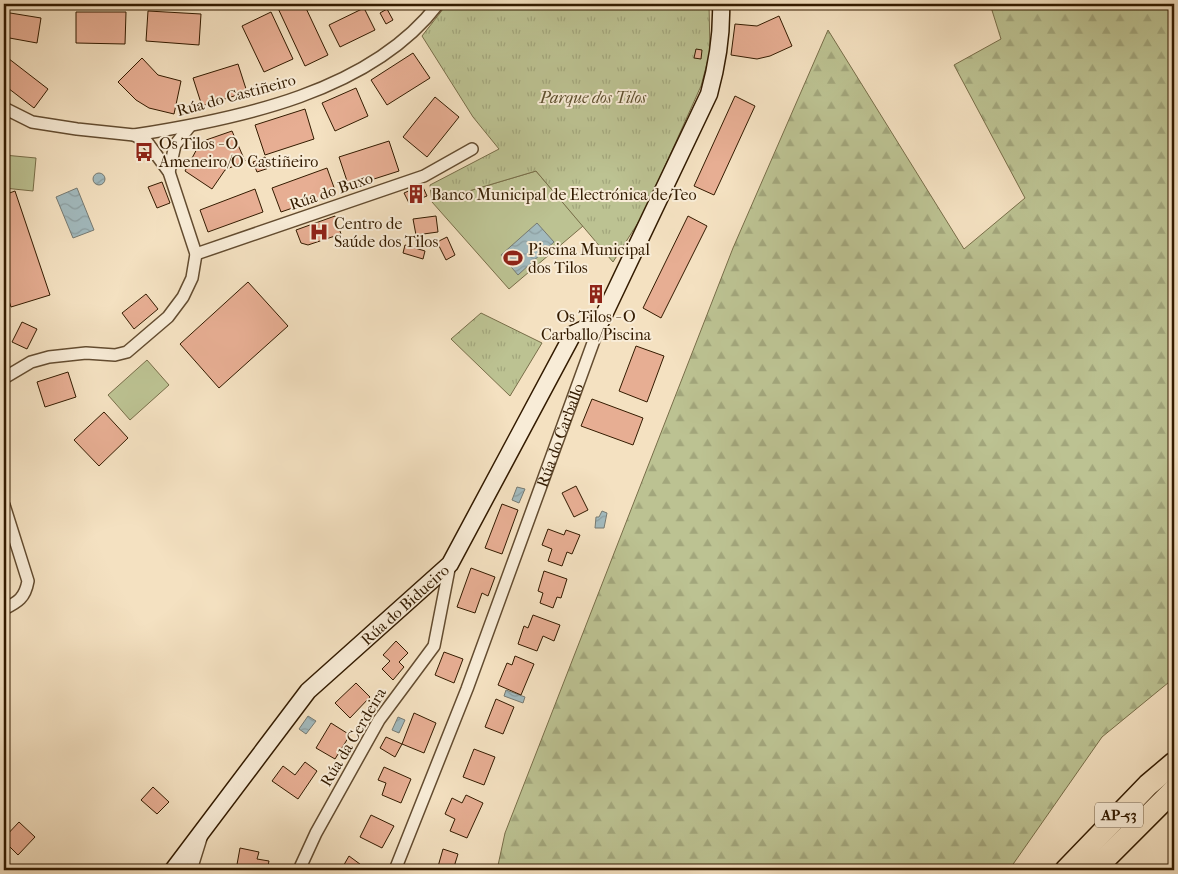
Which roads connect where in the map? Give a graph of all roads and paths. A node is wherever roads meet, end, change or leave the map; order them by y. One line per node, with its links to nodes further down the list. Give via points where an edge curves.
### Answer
1 (438, 4): 4 (street, Rúa do Castiñeiro, via 414,31 371,64 279,104)
2 (721, 4): 9 (street, Rúa do Carballo, via 709,94)
3 (4, 108): 5 (street, Rúa do Castiñeiro, via 32,122)
4 (190, 126): 5 (street, Rúa do Castiñeiro); 7 (street, via 175,145)
5 (134, 135): 7 (street, via 147,142)
6 (472, 149): 8 (street, Rúa do Buxo, via 424,176)
7 (170, 172): 8 (street)
8 (196, 254): 10 (street, via 192,278 183,297 168,317 127,352 49,358 32,362)
9 (601, 321): 12 (street, Rúa do Bidueiro, via 573,334); 20 (street, Rúa do Carballo, via 467,689)
10 (4, 378)
11 (4, 506): 13 (street, via 28,581 20,601)
12 (450, 564): 16 (street, Rúa do Bidueiro, via 308,691); 19 (street, Rúa da Cerdeira, via 434,646 379,720)
13 (4, 609)
14 (1174, 763): 21 (highway, AP-53, via 1148,785)
15 (1174, 790): 22 (highway, AP-53)
16 (203, 831): 17 (street, Rúa do Bidueiro); 18 (street)
17 (172, 870)
18 (191, 870)
19 (299, 870)
20 (395, 870)
21 (1066, 870)
22 (1094, 870)

